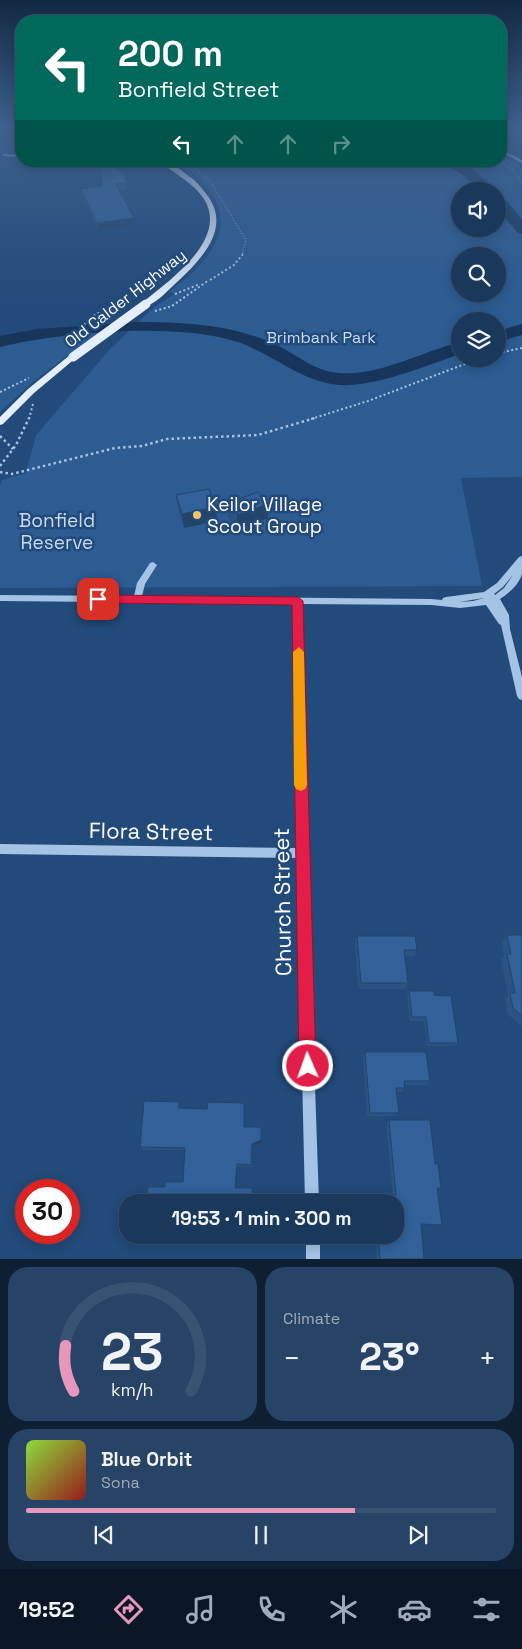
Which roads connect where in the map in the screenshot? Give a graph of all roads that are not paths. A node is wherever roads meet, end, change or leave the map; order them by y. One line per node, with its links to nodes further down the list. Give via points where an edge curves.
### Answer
1 (197, 186): 2 (main road, Old Calder Highway, bridge, via 211,210 212,227 199,258 146,304 31,391)
2 (2, 420)
3 (522, 559): 7 (street)
4 (522, 564): 7 (street, via 510,586)
5 (153, 565): 8 (street, via 141,583)
6 (0, 598): 8 (street)
7 (491, 598): 9 (street, via 452,605); 10 (street, via 506,629)
8 (137, 600): 9 (street)
9 (298, 601): 12 (street, Church Street)
10 (522, 696)
11 (0, 849): 12 (street, Flora Street)
12 (302, 853): 13 (street, Church Street)
13 (312, 1194)
14 (313, 1244): 15 (street)
15 (313, 1259)

